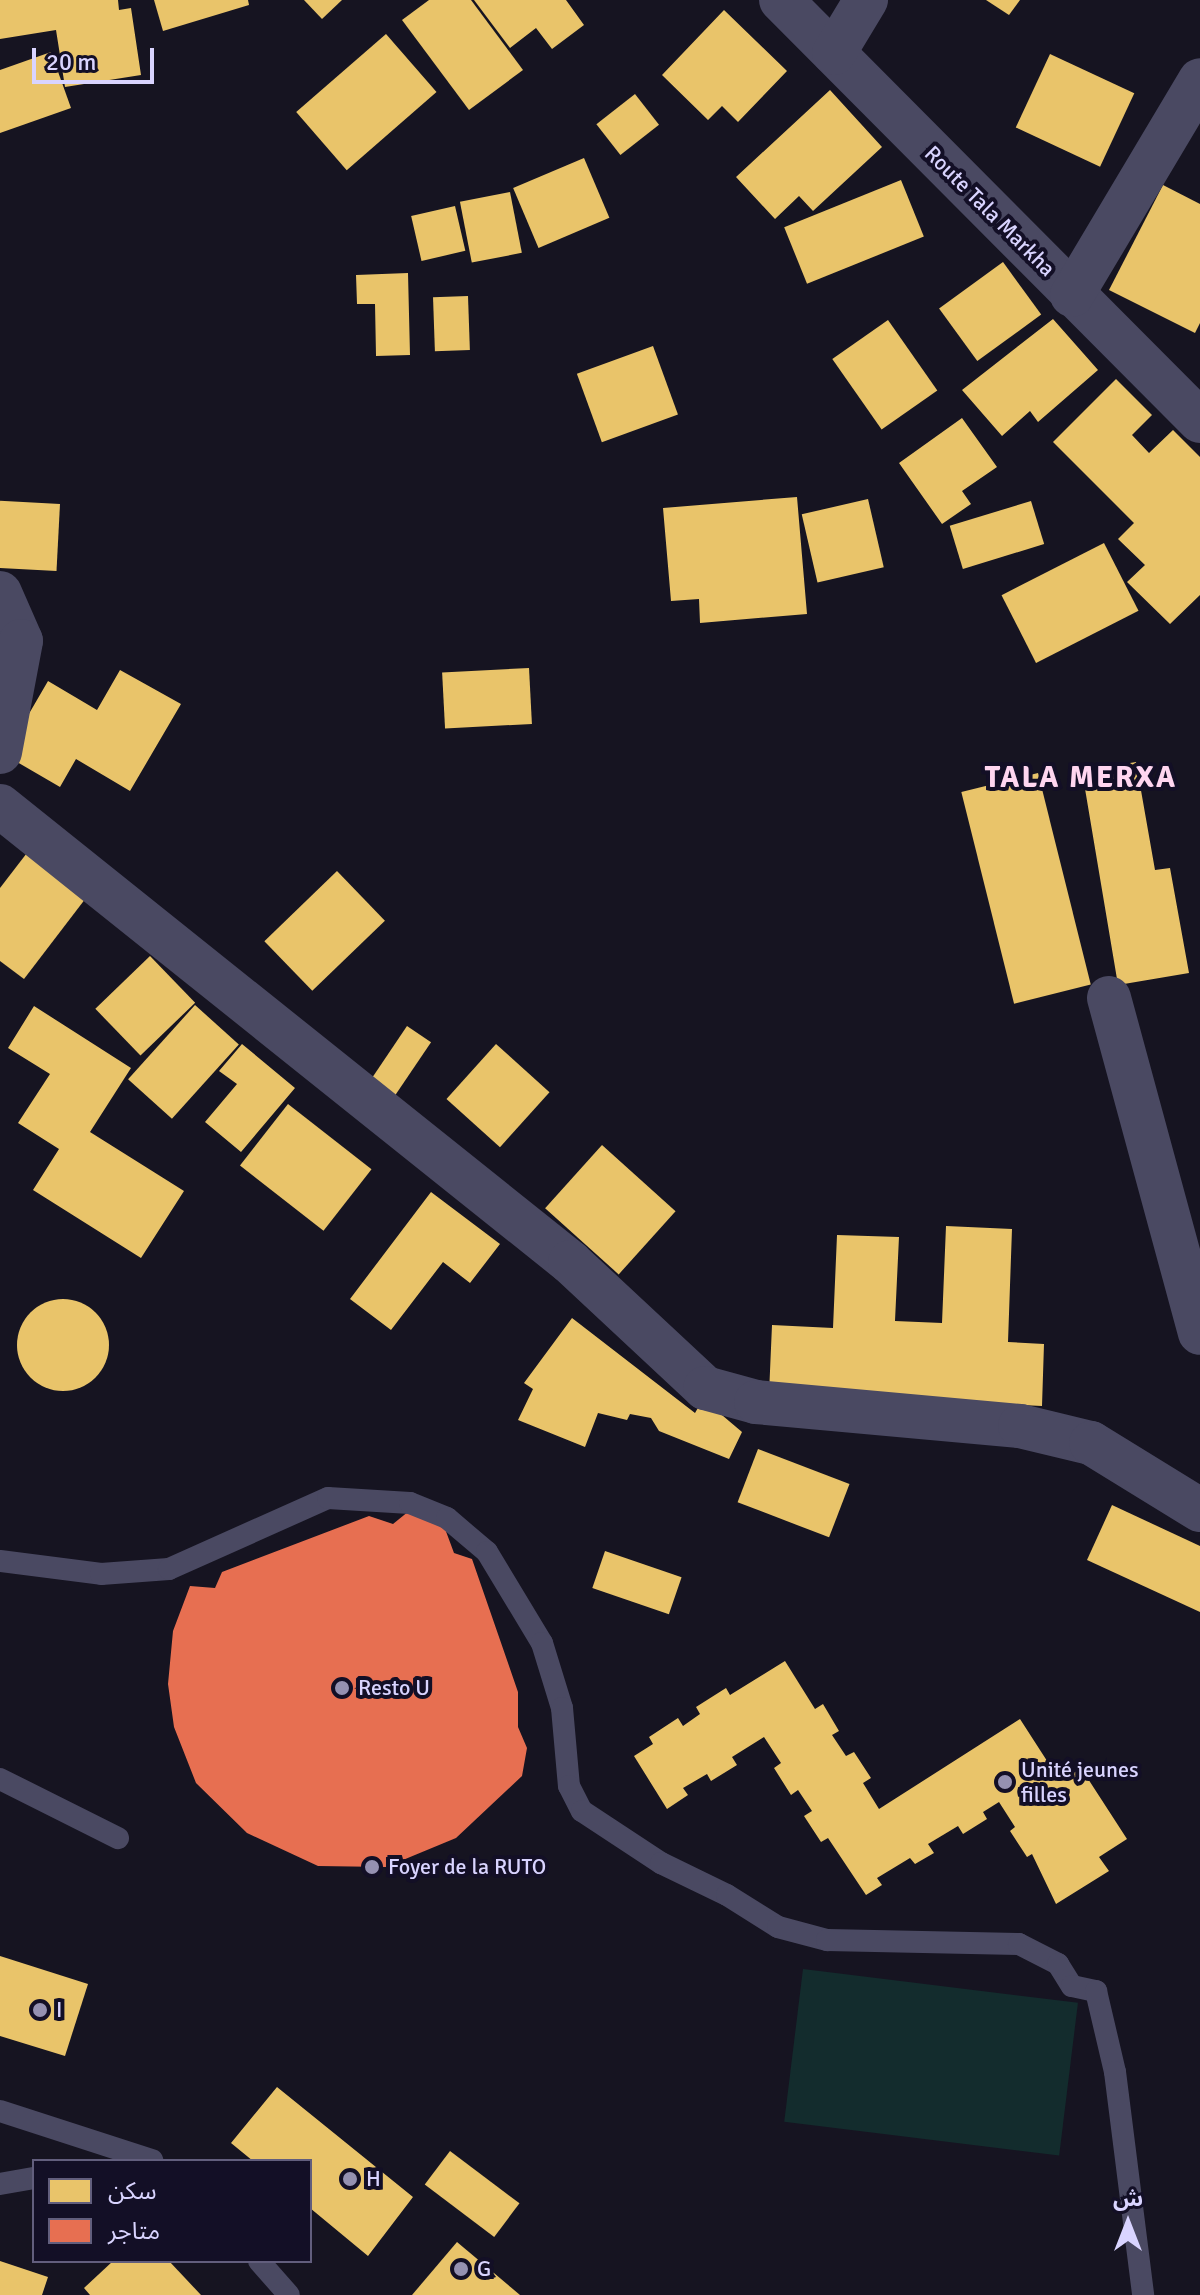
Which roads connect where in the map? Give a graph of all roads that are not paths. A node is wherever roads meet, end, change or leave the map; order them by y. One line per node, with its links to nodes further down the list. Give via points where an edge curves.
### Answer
1 (781, 0): 3 (street, Route Tala Markha)
2 (866, 0): 3 (street)
3 (834, 53): 5 (street, Route Tala Markha)
4 (1200, 80): 5 (street)
5 (1072, 295): 6 (street, Route Tala Markha)
6 (1200, 421)
7 (0, 593): 8 (street, via 21,641)
8 (0, 752)
9 (0, 806): 12 (street, via 570,1262 705,1388 756,1402 1020,1426 1091,1443)
10 (1109, 998): 11 (street)
11 (1200, 1333)
12 (1200, 1510)
13 (0, 1561): 22 (lane, via 101,1574 169,1569 328,1498 410,1503 447,1518 487,1552 542,1643 562,1708 569,1786 582,1811 661,1863 778,1927 827,1940 1019,1944 1058,1964 1072,1986 1096,1991 1115,2072)
14 (0, 1779): 15 (lane)
15 (118, 1838)
16 (0, 2111): 17 (lane)
17 (145, 2159)
18 (32, 2178): 19 (lane)
19 (0, 2184)
20 (261, 2263): 21 (lane)
21 (289, 2295)
22 (1143, 2295)

